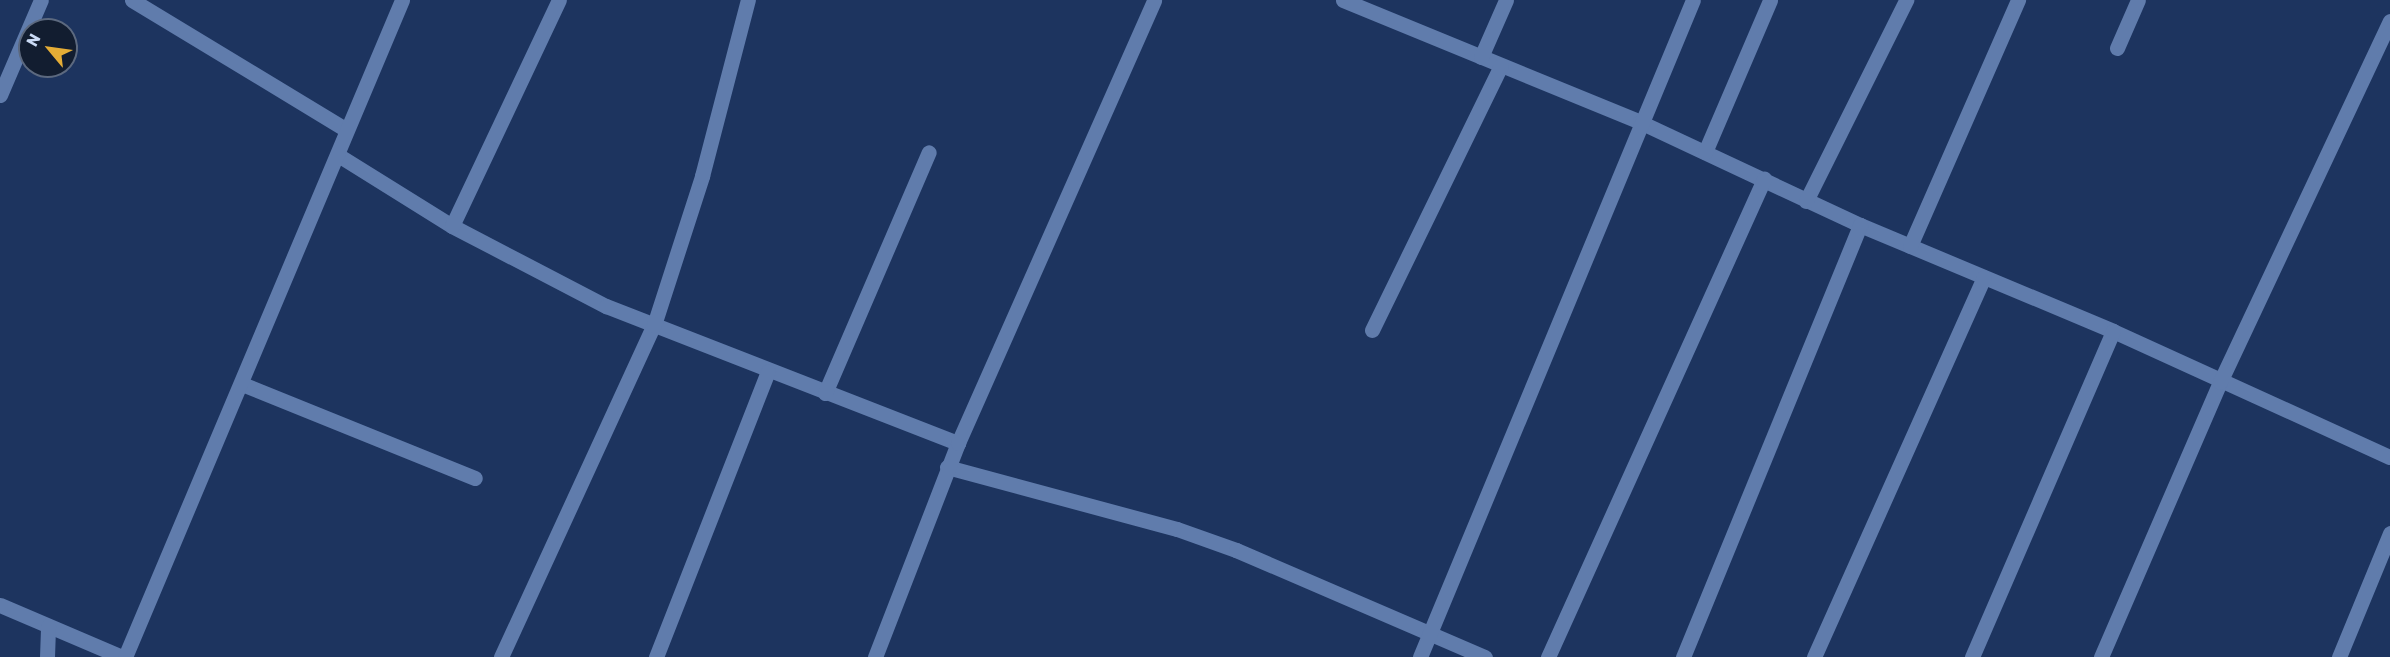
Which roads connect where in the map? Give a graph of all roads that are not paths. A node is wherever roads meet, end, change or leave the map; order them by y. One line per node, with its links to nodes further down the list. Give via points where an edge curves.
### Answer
1 (41, 0): 18 (street)
2 (132, 0): 20 (street)
3 (402, 0): 20 (street)
4 (559, 0): 27 (street)
5 (748, 0): 30 (street, via 702,176)
6 (1154, 0): 37 (street)
7 (1343, 0): 16 (street)
8 (1506, 0): 16 (street)
9 (1693, 0): 19 (street)
10 (1770, 0): 22 (street)
11 (1906, 0): 25 (street)
12 (2018, 0): 28 (street)
13 (2138, 0): 15 (street)
14 (2390, 21): 34 (street)
15 (2117, 48)
16 (1481, 57): 17 (street)
17 (1501, 66): 19 (street); 31 (street)
18 (0, 95)
19 (1640, 122): 22 (street); 44 (street)
20 (345, 129): 23 (street)
21 (929, 152): 36 (street)
22 (1705, 152): 24 (street)
23 (338, 155): 27 (street); 35 (street)
24 (1764, 179): 25 (street); 52 (street)
25 (1806, 201): 26 (street)
26 (1860, 225): 28 (street); 53 (street)
27 (452, 226): 30 (street, via 606,306)
28 (1910, 246): 29 (street)
29 (1984, 277): 32 (street); 54 (street)
30 (654, 325): 33 (street); 47 (street)
31 (1372, 330)
32 (2113, 331): 34 (street); 55 (street)
33 (768, 371): 36 (street); 48 (street)
34 (2220, 382): 38 (street); 56 (street)
35 (242, 384): 40 (street); 46 (street)
36 (825, 393): 37 (street)
37 (958, 443): 39 (street)
38 (2390, 457)
39 (947, 467): 44 (street, via 1177,529 1328,586); 49 (street)
40 (475, 478)
41 (2390, 533): 57 (street)
42 (0, 605): 43 (street)
43 (48, 626): 45 (street); 46 (street)
44 (1431, 632): 50 (street); 51 (street)
45 (46, 657)
46 (124, 657)
47 (501, 657)
48 (657, 657)
49 (874, 657)
50 (1420, 657)
51 (1485, 657)
52 (1548, 657)
53 (1683, 657)
54 (1814, 657)
55 (1972, 657)
56 (2101, 657)
57 (2340, 657)

